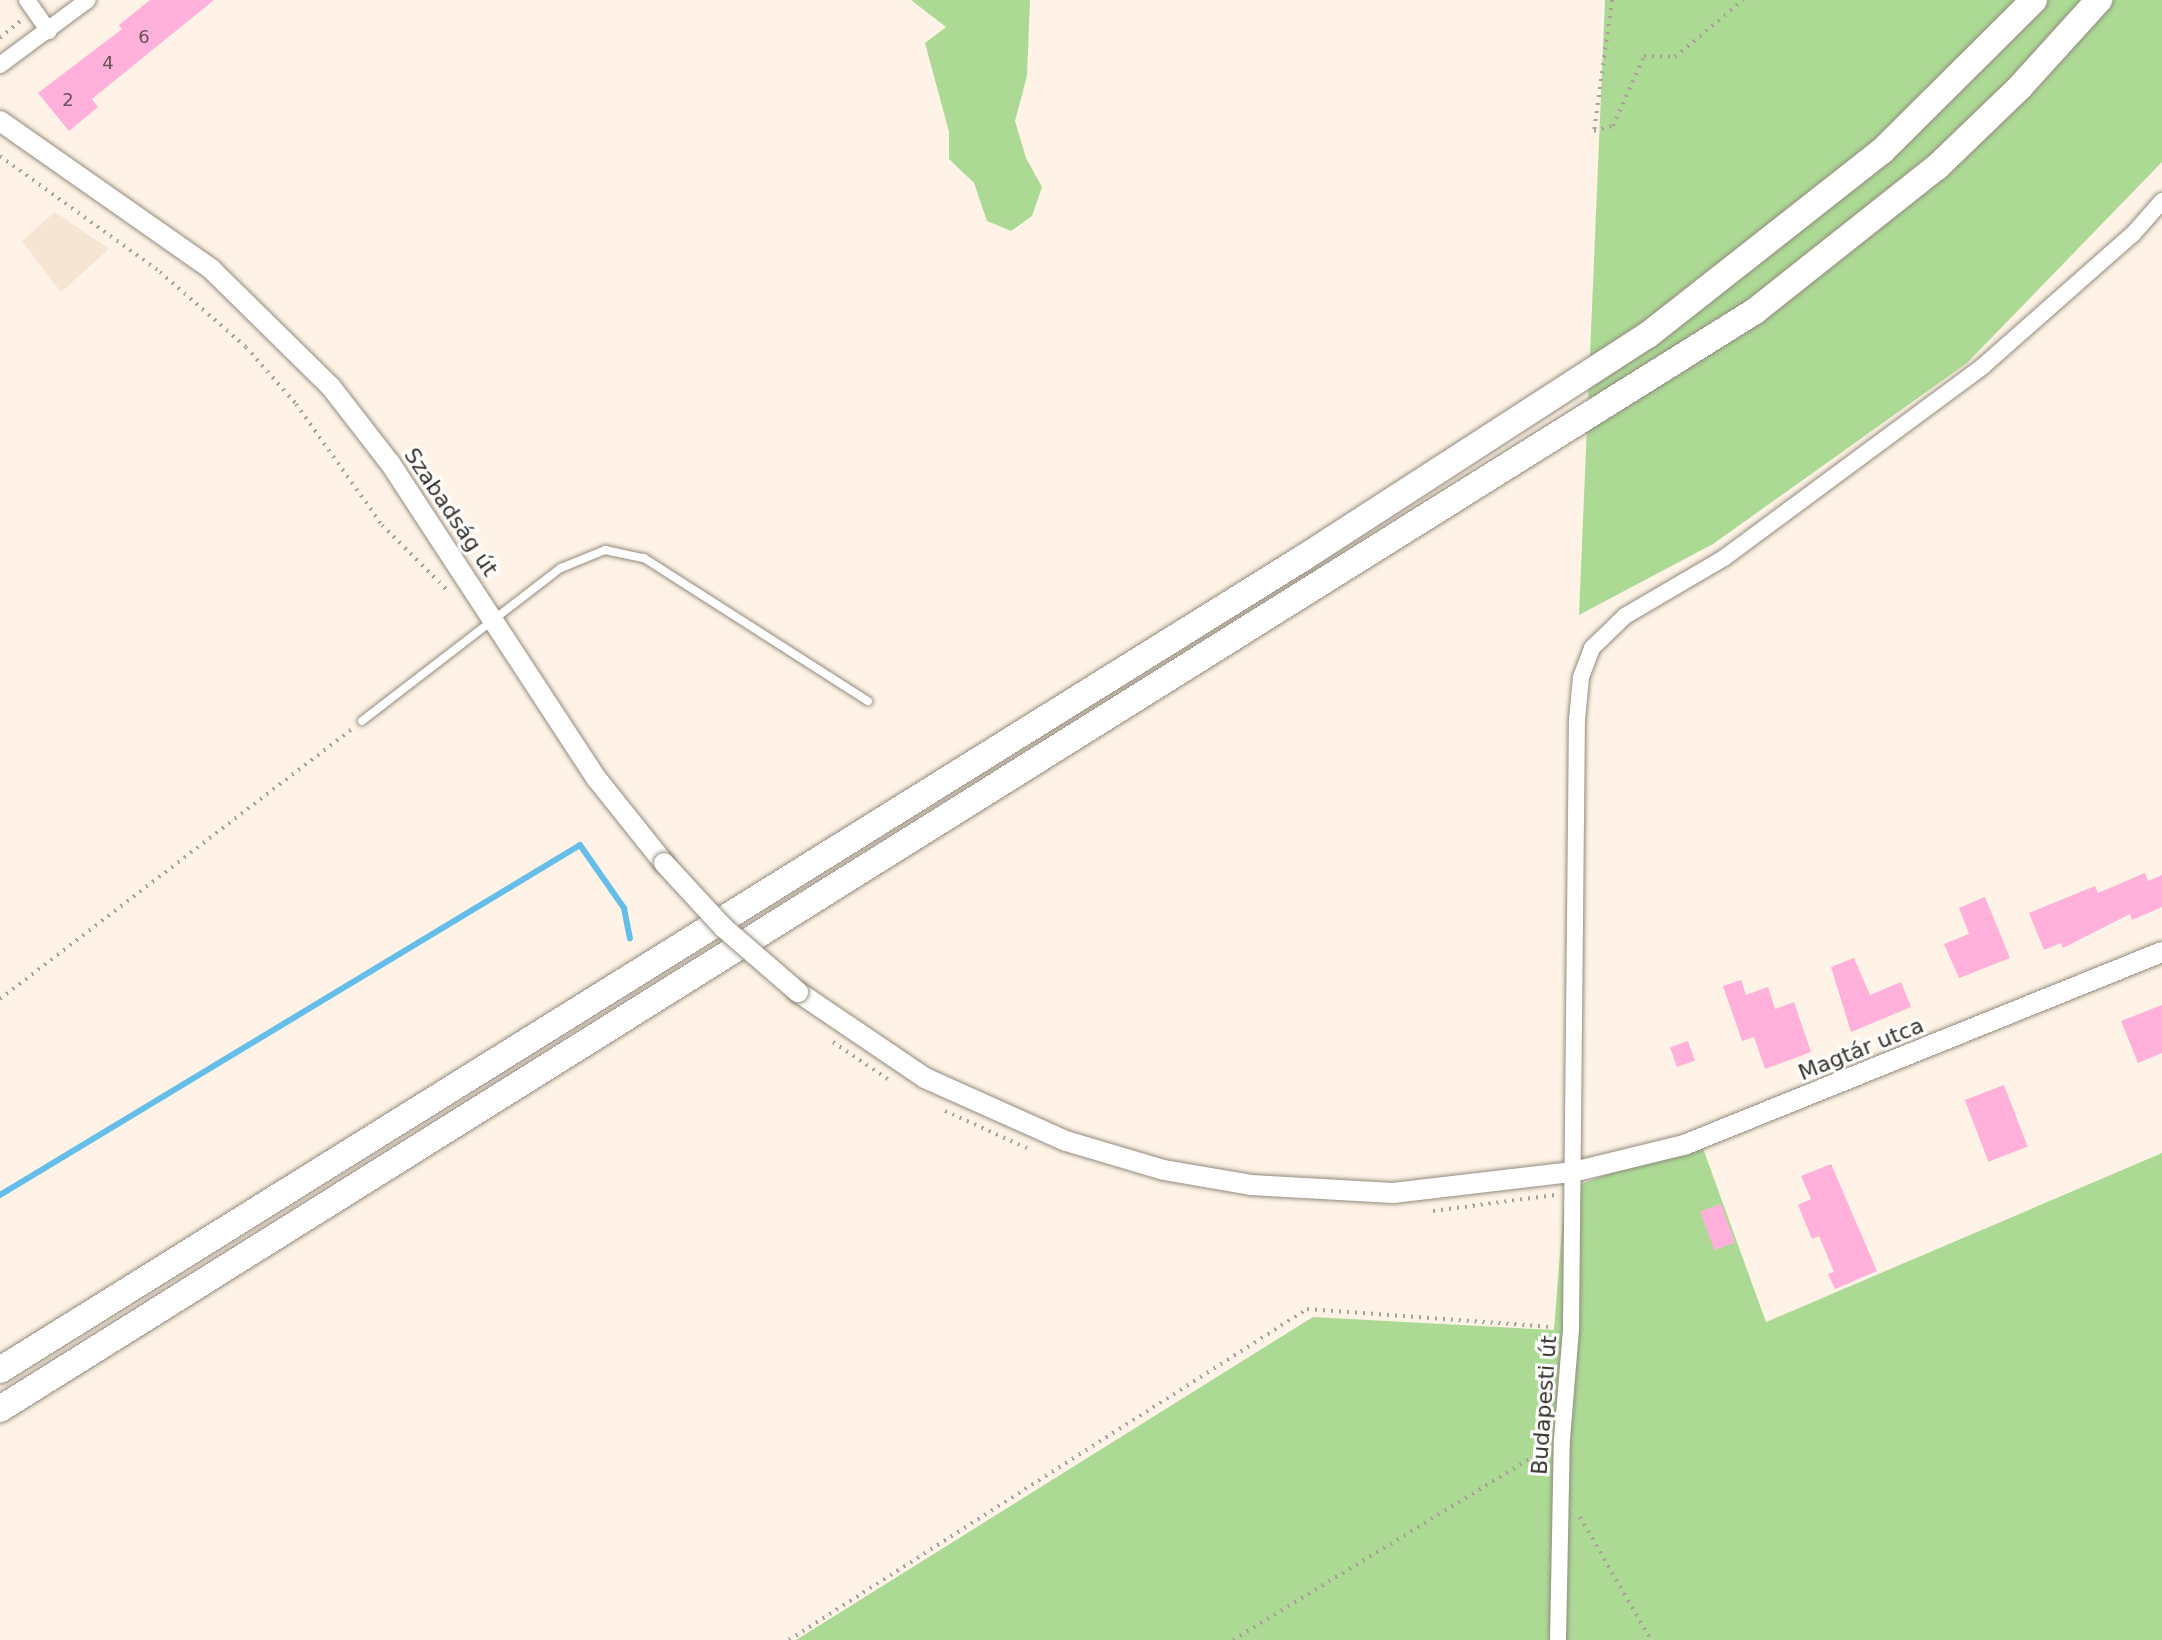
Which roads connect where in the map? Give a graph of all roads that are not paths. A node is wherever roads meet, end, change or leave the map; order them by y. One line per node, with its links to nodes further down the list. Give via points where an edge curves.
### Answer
1 (27, 0): 5 (street)
2 (88, 0): 5 (street)
3 (2034, 0): 15 (highway, via 1882,151 1731,274 1623,352 1316,550)
4 (2099, 0): 16 (highway, via 1937,167 1755,311)
5 (49, 31): 6 (street)
6 (0, 65)
7 (0, 121): 9 (street, Szabadság út, via 211,269 294,347 390,463)
8 (2162, 201): 14 (street, Budapesti út, via 2133,234 1982,367 1724,558 1625,616 1592,648 1581,677 1577,720)
9 (495, 622): 10 (lane, via 583,556 624,551 644,558); 11 (lane); 13 (street, Szabadság út, bridge, via 597,779 664,863 724,928)
10 (868, 701)
11 (362, 721)
12 (2162, 952): 14 (street, Magtár utca, via 1730,1128 1636,1159)
13 (798, 992): 14 (street, Magtár utca, via 890,1058 972,1103 1066,1141 1164,1170 1251,1185 1349,1193 1451,1189)
14 (1573, 1172): 17 (street, Budapesti út)
15 (0, 1370)
16 (0, 1409)
17 (1558, 1640)

